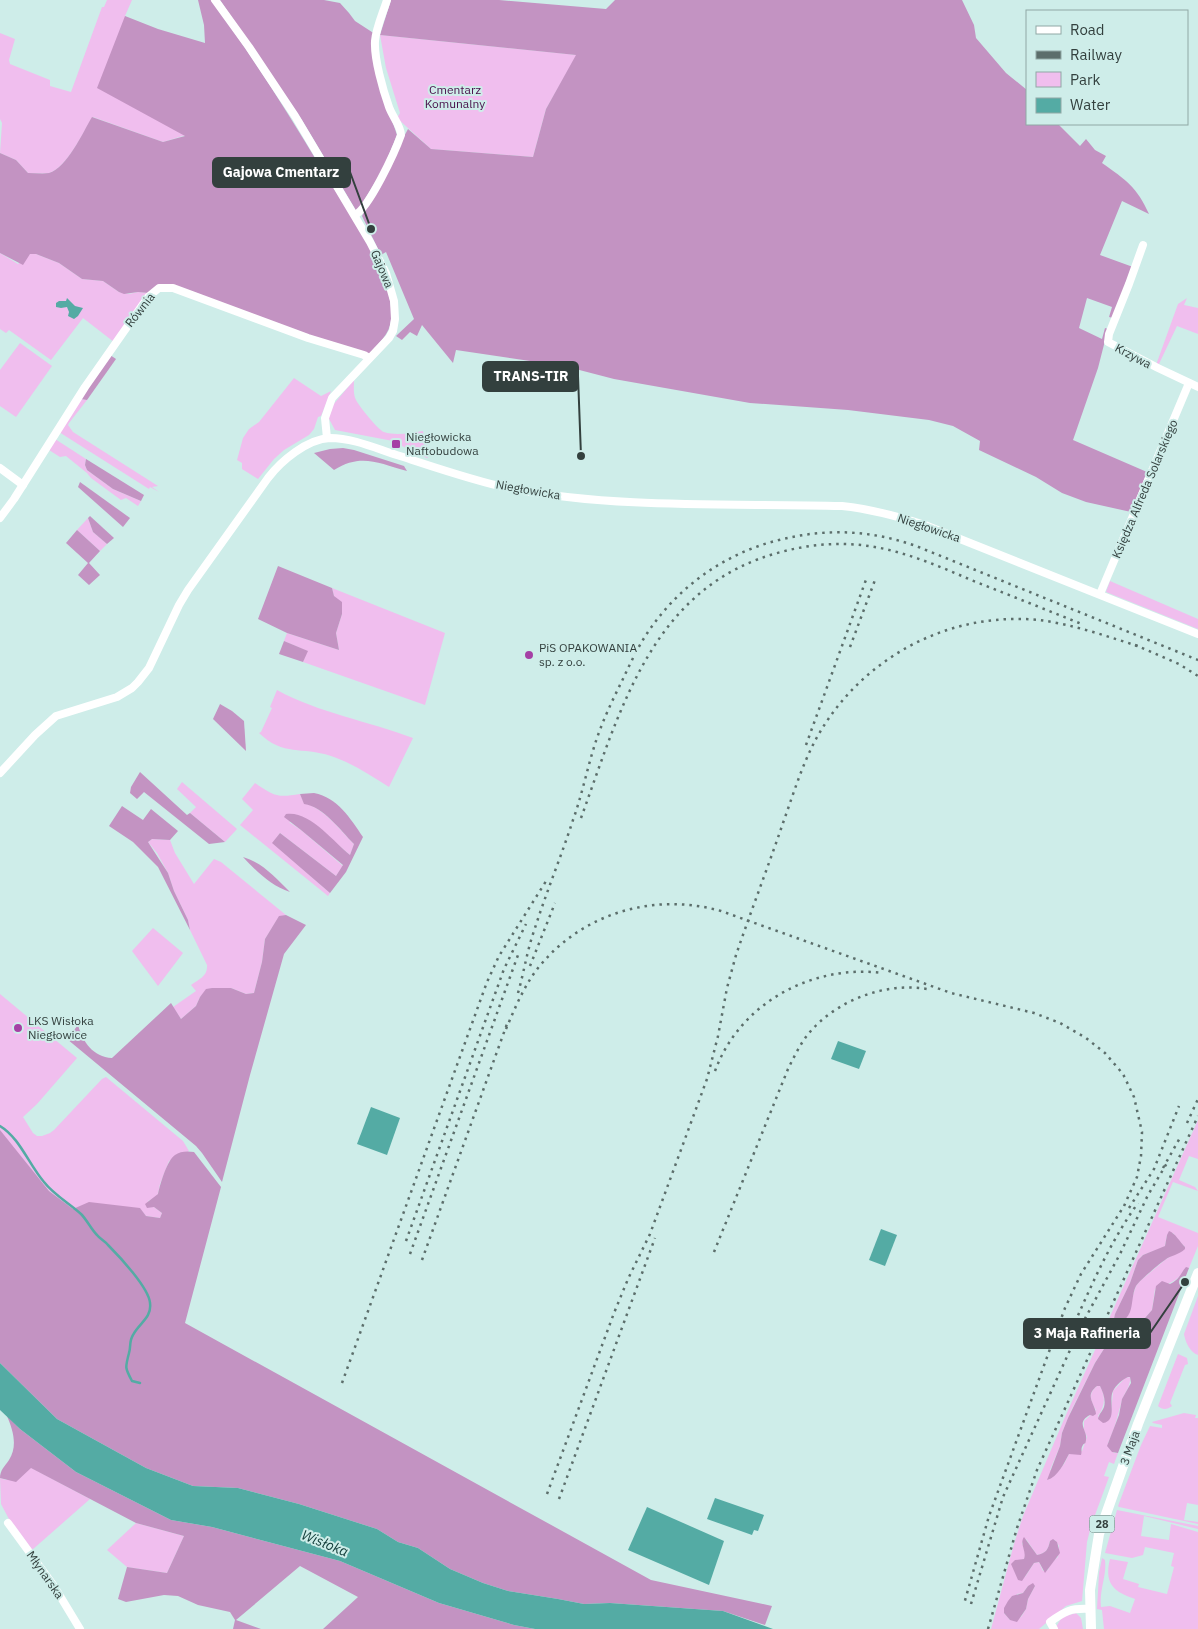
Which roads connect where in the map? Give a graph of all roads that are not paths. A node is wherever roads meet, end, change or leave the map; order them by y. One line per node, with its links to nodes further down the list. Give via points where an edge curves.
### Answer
1 (215, 0): 3 (street, Gajowa, via 281,95)
2 (387, 0): 3 (street, via 375,47 382,84 401,131 400,138 362,210)
3 (355, 215): 5 (street, Gajowa, via 386,273 395,308 391,335)
4 (1143, 245): 6 (street, Krzywa, via 1108,334 1108,342)
5 (369, 358): 8 (street, Gajowa, via 330,402 325,418); 10 (street, Równia, via 173,288 159,288 148,297 89,380)
6 (1189, 383): 7 (street, Krzywa); 12 (street, Księdza Alfreda Solarskiego)
7 (1198, 388)
8 (327, 438): 12 (street, Niegłowicka, via 363,444 489,483 585,500 867,509 924,525); 14 (street, Niegłowicka, via 293,453 268,478 188,590 142,678 117,697 56,716)
9 (0, 468): 10 (street)
10 (22, 485): 11 (street, Równia)
11 (0, 518)
12 (1100, 594): 13 (street, Niegłowicka)
13 (1198, 634)
14 (0, 773)
15 (1198, 1273): 17 (main road, 3 Maja / 28, via 1103,1521 1092,1571)
16 (8, 1523): 19 (street, Młynarska, via 54,1586)
17 (1090, 1609): 18 (street, via 1071,1609 1060,1614); 20 (main road, 3 Maja / 28)
18 (1052, 1626)
19 (80, 1629)
20 (1091, 1629)

